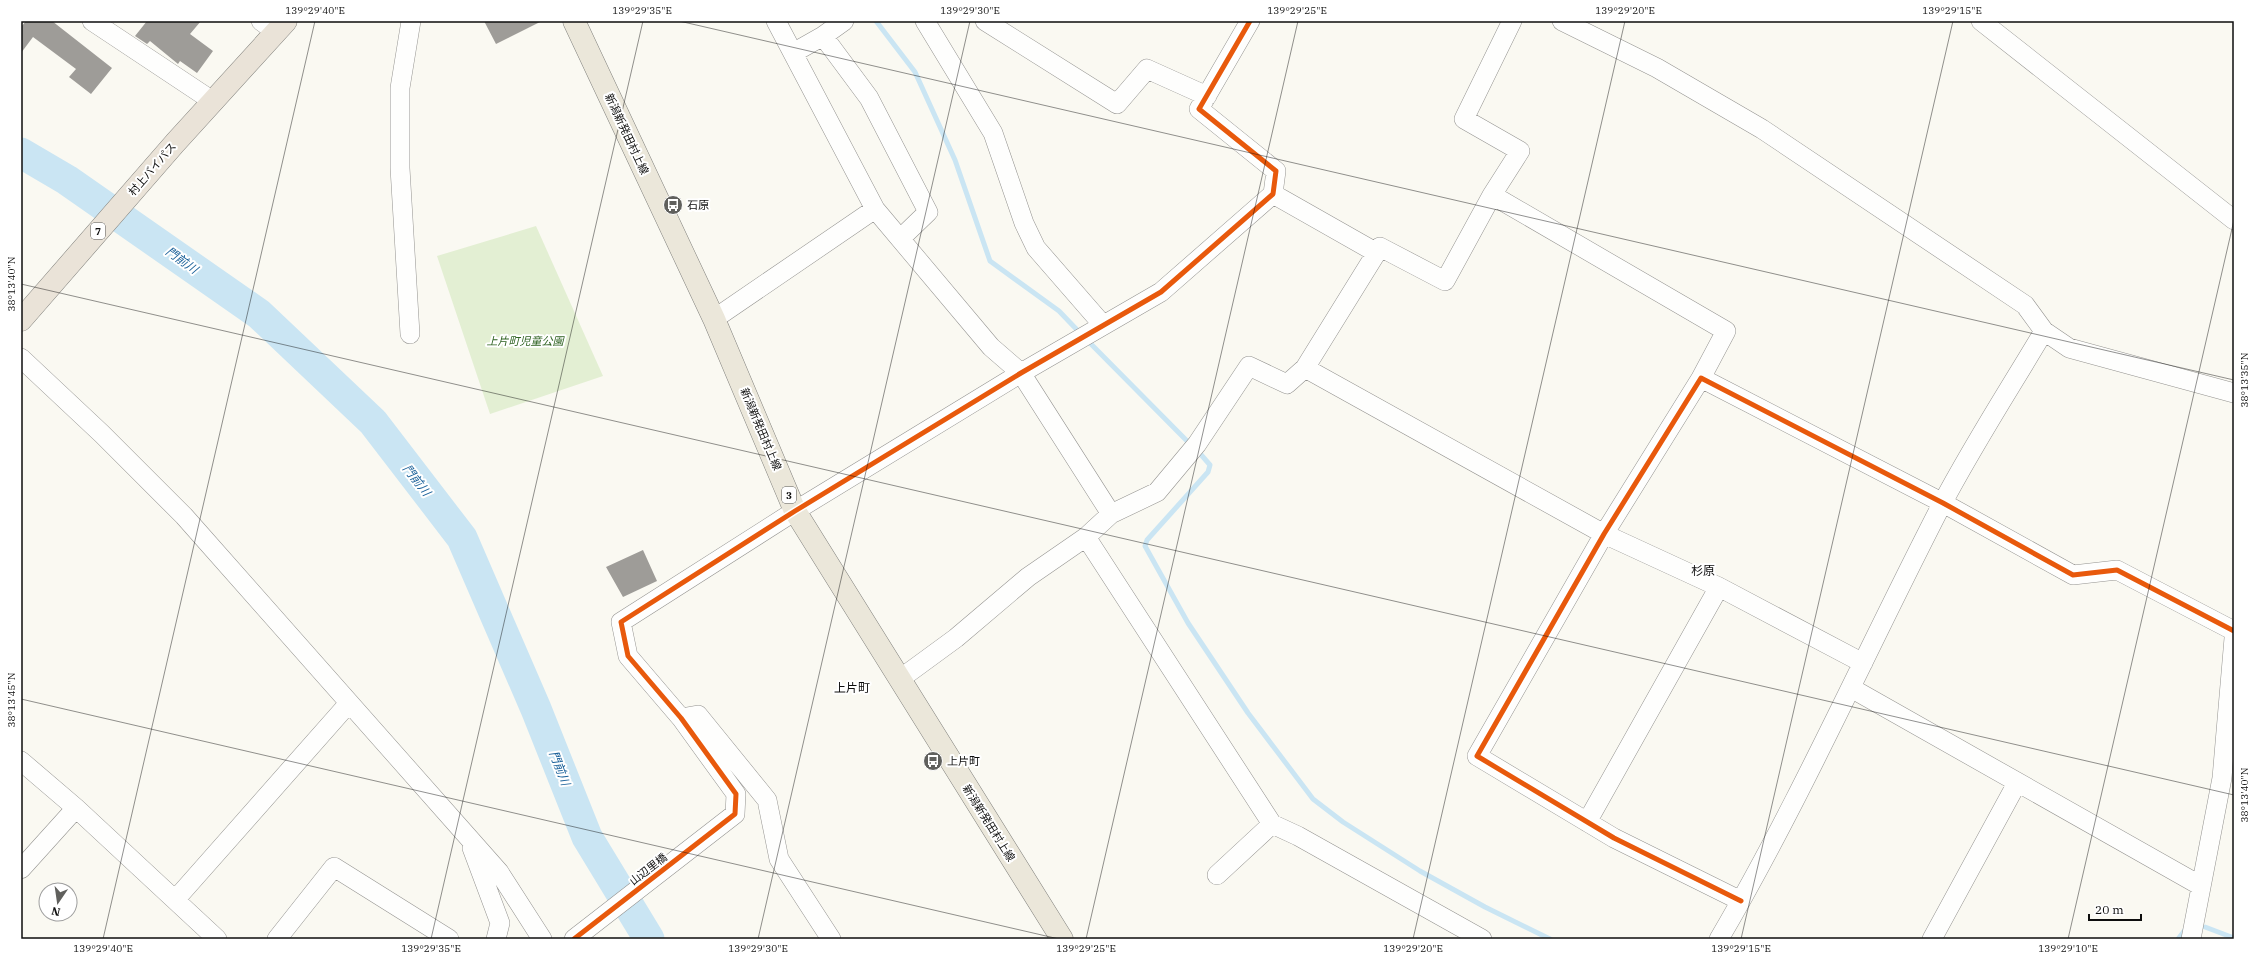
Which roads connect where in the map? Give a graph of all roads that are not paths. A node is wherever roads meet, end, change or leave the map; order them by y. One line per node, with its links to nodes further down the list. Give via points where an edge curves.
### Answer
1 (92, 21): 16 (street)
2 (411, 21): 27 (street, via 400,96 400,168)
3 (574, 21): 23 (main road, 新潟新発田村上線 / 3)
4 (776, 21): 14 (street)
5 (844, 21): 13 (street)
6 (925, 21): 25 (street, via 993,133 1024,223 1036,248)
7 (985, 21): 15 (street, via 1117,104 1147,69)
8 (1250, 21): 15 (street)
9 (1512, 21): 18 (street, via 1464,119 1520,151)
10 (1562, 21): 26 (street, via 1657,68 1762,129 2025,305)
11 (1981, 21): 20 (street)
12 (274, 25): 16 (highway, 村上バイパス / 7)
13 (823, 36): 14 (street); 21 (street, via 869,98 928,212)
14 (793, 53): 19 (street)
15 (1207, 96): 17 (street, via 1199,109 1276,171)
16 (214, 102): 24 (highway, 村上バイパス / 7, via 175,143)
17 (1273, 194): 22 (street); 25 (street, via 1160,292)
18 (1492, 195): 22 (street, via 1445,281 1380,247); 31 (street, via 1726,331)
19 (875, 209): 21 (street); 23 (street)
20 (2234, 220)
21 (901, 238): 30 (street, via 991,347)
22 (1377, 253): 29 (street)
23 (714, 319): 34 (main road, 新潟新発田村上線 / 3)
24 (21, 320)
25 (1103, 326): 30 (street)
26 (2044, 331): 32 (street, via 2069,348); 33 (street)
27 (410, 334)
28 (21, 358): 44 (street, via 184,516)
29 (1305, 368): 35 (street, via 1287,384 1249,366 1197,444 1157,492); 36 (street)
30 (1021, 373): 34 (street); 35 (street)
31 (1701, 378): 33 (street); 36 (street)
32 (2234, 393)
33 (1943, 503): 39 (street, via 2073,575 2117,570); 41 (street)
34 (795, 511): 42 (main road, 新潟新発田村上線 / 3); 45 (street, via 621,622 628,656)
35 (1111, 514): 37 (street)
36 (1604, 534): 38 (street); 50 (street, via 1477,756)
37 (1086, 537): 42 (street, via 1028,577 956,638); 51 (street)
38 (1719, 587): 41 (street); 50 (street)
39 (2234, 631)
40 (2234, 638): 47 (street)
41 (1863, 663): 43 (street)
42 (900, 679): 65 (main road, 新潟新発田村上線 / 3)
43 (1851, 688): 48 (street); 57 (street)
44 (349, 702): 52 (street); 56 (street)
45 (681, 718): 63 (street, 山辺里橋, via 736,794 735,814); 64 (street, via 698,715 767,800 779,859)
46 (21, 761): 49 (street)
47 (2228, 780): 55 (street)
48 (2017, 783): 55 (street); 68 (street)
49 (76, 808): 53 (street); 56 (street)
50 (1587, 822): 57 (street)
51 (1272, 824): 54 (street); 66 (street)
52 (468, 837): 61 (street, via 500,923); 62 (street, via 499,872)
53 (21, 869)
54 (1217, 875)
55 (2201, 886): 69 (street)
56 (175, 900): 58 (street)
57 (1741, 901): 67 (street)
58 (217, 939)
59 (277, 939): 60 (street, via 334,867)
60 (449, 939)
61 (496, 939)
62 (542, 939)
63 (574, 939)
64 (831, 939)
65 (1062, 939)
66 (1482, 939)
67 (1719, 939)
68 (1932, 939)
69 (2191, 939)

